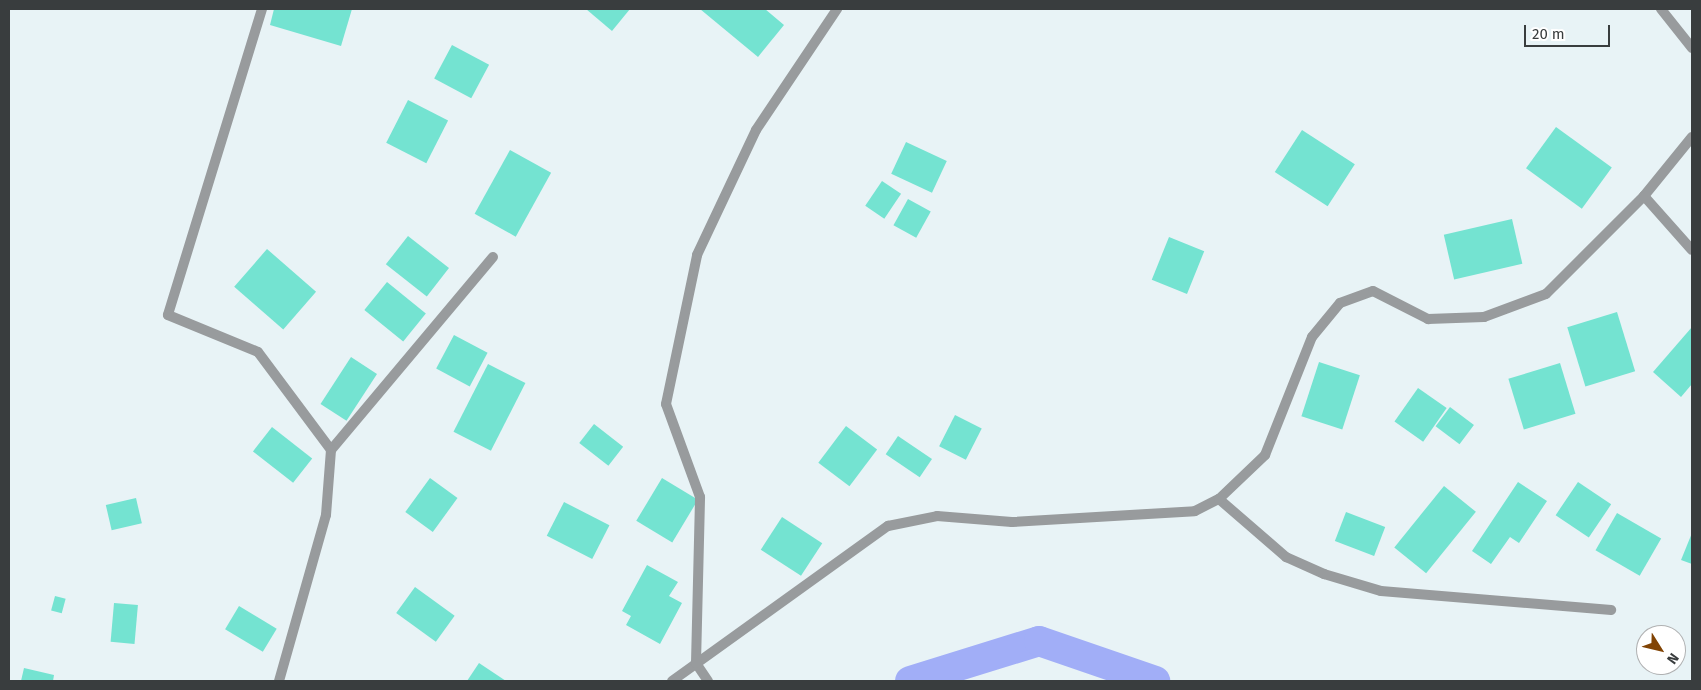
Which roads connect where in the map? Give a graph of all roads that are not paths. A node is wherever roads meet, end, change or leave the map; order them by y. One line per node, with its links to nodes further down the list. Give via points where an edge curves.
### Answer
1 (262, 9): 9 (street, via 168,314 258,352)
2 (838, 9): 12 (street, via 756,130 697,255 666,404 700,497)
3 (1661, 9): 4 (street)
4 (1692, 48)
5 (1692, 137): 6 (street)
6 (1644, 196): 7 (street); 10 (street, via 1546,294 1484,317 1428,319 1373,291 1340,303 1312,337 1265,455)
7 (1692, 250)
8 (493, 257): 9 (street)
9 (331, 450): 13 (street, via 326,516)
10 (1219, 499): 11 (street, via 1286,557 1324,574 1381,591); 12 (street, via 1195,511 1012,522 937,516 888,526)
11 (1611, 610)
12 (696, 662): 14 (street); 15 (street)
13 (279, 681)
14 (672, 681)
15 (708, 681)

